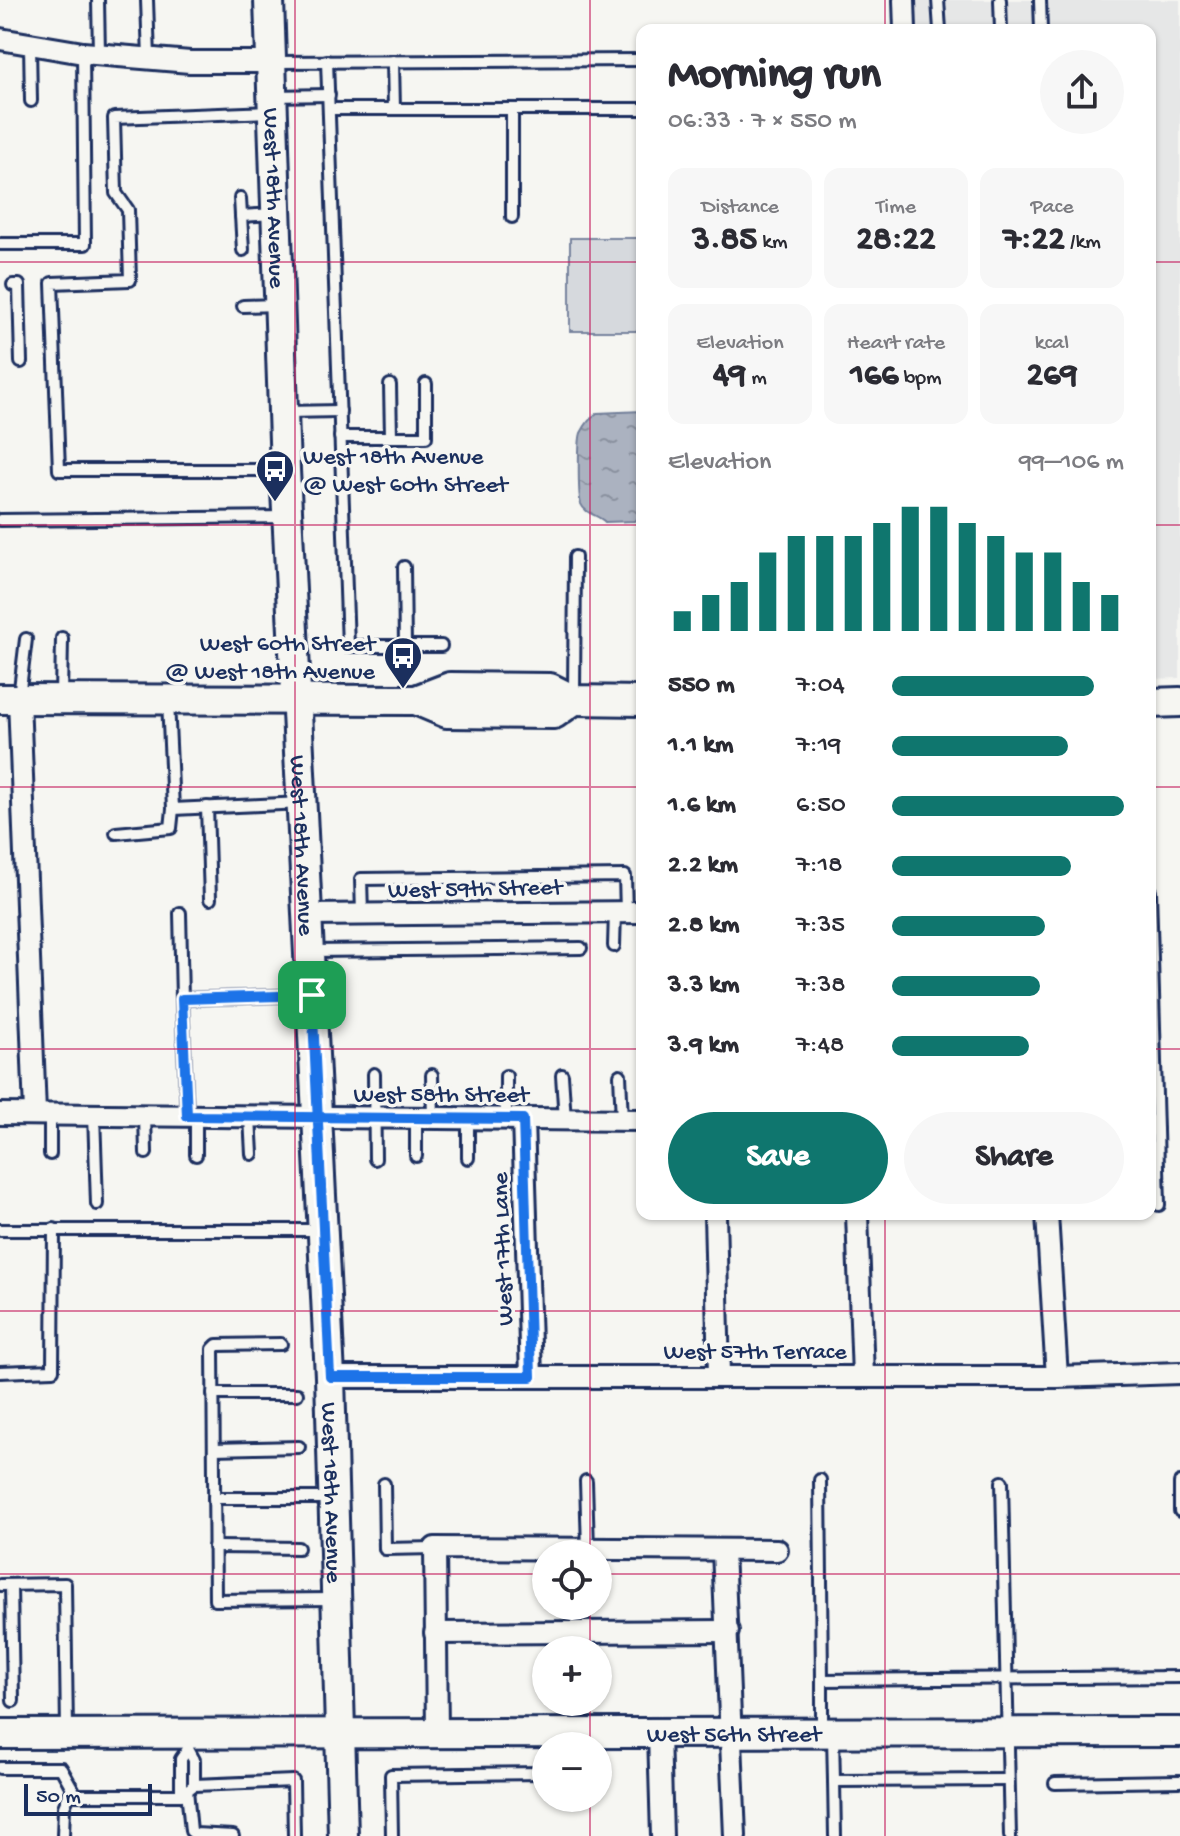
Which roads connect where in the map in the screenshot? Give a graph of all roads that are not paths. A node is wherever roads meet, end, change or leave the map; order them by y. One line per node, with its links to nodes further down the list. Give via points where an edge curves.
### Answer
1 (98, 0): 14 (lane)
2 (147, 0): 15 (lane)
3 (269, 0): 19 (street, West 18th Avenue)
4 (904, 0): 8 (street)
5 (938, 0): 9 (lane)
6 (1000, 0): 10 (lane)
7 (1040, 0): 11 (lane)
8 (905, 24)
9 (940, 24)
10 (1001, 24)
11 (1041, 24)
12 (0, 39): 13 (street)
13 (30, 44): 14 (street); 21 (lane)
14 (91, 53): 15 (street); 31 (lane, via 85,244)
15 (149, 58): 19 (street)
16 (636, 60): 18 (lane)
17 (327, 61): 18 (lane); 19 (lane); 20 (lane)
18 (393, 61): 24 (lane)
19 (271, 62): 22 (street, West 18th Avenue)
20 (329, 95): 22 (lane); 23 (lane)
21 (31, 101)
22 (272, 104): 28 (street, West 18th Avenue); 43 (lane, via 114,118 116,193 128,210 130,280 52,283 59,470)
23 (329, 109): 24 (lane); 39 (lane)
24 (394, 109): 25 (lane)
25 (512, 109): 26 (lane); 30 (lane)
26 (636, 109)
27 (240, 198): 29 (lane)
28 (276, 214): 29 (lane); 34 (street, West 18th Avenue)
29 (241, 216): 32 (lane)
30 (512, 217)
31 (0, 244)
32 (243, 250)
33 (13, 285): 36 (lane, via 19,285)
34 (279, 305): 35 (lane); 40 (street, West 18th Avenue)
35 (243, 306)
36 (21, 362)
37 (426, 384): 42 (lane, via 426,437)
38 (390, 385): 42 (lane)
39 (340, 411): 40 (lane); 41 (lane)
40 (283, 412): 43 (street, West 18th Avenue)
41 (340, 437): 42 (lane); 50 (lane, via 348,646)
42 (391, 437)
43 (285, 470): 44 (street, West 18th Avenue)
44 (288, 517): 45 (lane); 55 (street, West 18th Avenue)
45 (0, 520)
46 (575, 557): 56 (lane)
47 (404, 567): 50 (lane)
48 (62, 638): 53 (lane)
49 (26, 639): 52 (lane)
50 (405, 646): 51 (lane)
51 (441, 646)
52 (10, 699): 53 (street); 79 (street)
53 (61, 699): 54 (street)
54 (168, 699): 55 (street); 62 (lane)
55 (296, 699): 56 (street, via 416,700 447,713 539,714 554,714); 60 (street, West 18th Avenue)
56 (574, 700): 57 (street)
57 (636, 701)
58 (1180, 702): 59 (street)
59 (1156, 703)
60 (302, 803): 61 (lane); 68 (street, West 18th Avenue)
61 (207, 807): 62 (lane); 64 (lane)
62 (173, 809): 63 (lane, via 171,828)
63 (116, 833)
64 (210, 899)
65 (628, 912): 67 (street, West 59th Street); 67 (lane, via 625,876 361,879); 69 (lane)
66 (180, 913): 73 (lane)
67 (362, 914): 68 (street, West 59th Street)
68 (308, 915): 71 (street, West 18th Avenue)
69 (614, 946)
70 (581, 948): 71 (lane)
71 (310, 952): 72 (street, West 18th Avenue)
72 (312, 995): 73 (lane); 85 (street, West 18th Avenue)
73 (182, 999): 83 (lane)
74 (374, 1074): 86 (lane)
75 (432, 1075): 87 (lane)
76 (562, 1075): 90 (lane)
77 (620, 1075): 91 (lane)
78 (506, 1076): 89 (lane)
79 (43, 1113): 80 (street, West 58th Street); 81 (street, West 58th Street); 93 (lane)
80 (0, 1114)
81 (94, 1114): 82 (street, West 58th Street); 100 (lane)
82 (145, 1115): 83 (street, West 58th Street); 92 (lane)
83 (191, 1116): 84 (street, West 58th Street); 95 (lane)
84 (250, 1117): 85 (street, West 58th Street); 94 (lane)
85 (318, 1118): 86 (street, West 58th Street); 107 (street, West 18th Avenue)
86 (374, 1118): 87 (street, West 58th Street); 98 (lane)
87 (424, 1119): 88 (street, West 58th Street); 96 (lane)
88 (468, 1119): 89 (street, West 58th Street); 97 (lane)
89 (514, 1119): 90 (street, West 58th Street); 114 (street, West 17th Lane)
90 (565, 1120): 91 (street, West 58th Street)
91 (632, 1120)
92 (146, 1153)
93 (50, 1154)
94 (252, 1154)
95 (196, 1155)
96 (416, 1156)
97 (468, 1158)
98 (375, 1159)
99 (1156, 1160): 101 (lane)
100 (97, 1204)
101 (1159, 1205)
102 (715, 1220): 111 (street)
103 (857, 1220): 112 (street)
104 (1047, 1220): 115 (street)
105 (54, 1229): 106 (lane); 107 (lane); 109 (lane, via 53,1370)
106 (0, 1230)
107 (323, 1230): 113 (street, West 18th Avenue)
108 (281, 1344): 116 (lane, via 217,1345)
109 (0, 1372)
110 (1180, 1373): 115 (street, West 57th Terrace)
111 (719, 1375): 112 (street, West 57th Terrace); 114 (street, West 57th Terrace)
112 (863, 1376): 115 (street, West 57th Terrace)
113 (330, 1377): 114 (street, West 57th Terrace); 126 (street, West 18th Avenue)
114 (531, 1377)
115 (1057, 1377)
116 (213, 1394): 117 (lane); 119 (lane)
117 (297, 1394)
118 (299, 1447): 119 (lane)
119 (214, 1449): 125 (lane)
120 (820, 1480): 142 (lane)
121 (586, 1481): 128 (lane)
122 (1002, 1482): 141 (lane)
123 (1180, 1483): 127 (lane)
124 (384, 1484): 131 (lane, via 385,1549)
125 (214, 1498): 126 (lane); 129 (lane)
126 (333, 1498): 137 (street, West 18th Avenue)
127 (1180, 1511)
128 (588, 1540)
129 (214, 1547): 130 (lane); 137 (lane, via 215,1600)
130 (298, 1548)
131 (435, 1548): 132 (street); 139 (street)
132 (532, 1549)
133 (612, 1549): 134 (street)
134 (723, 1550): 135 (street); 138 (street)
135 (777, 1550)
136 (5, 1585): 143 (lane); 147 (lane, via 65,1584)
137 (336, 1599): 144 (street, West 18th Avenue)
138 (728, 1631): 139 (street); 151 (street)
139 (435, 1633): 145 (street)
140 (1180, 1677): 141 (lane)
141 (1006, 1678): 142 (lane); 148 (lane)
142 (822, 1680): 152 (lane)
143 (13, 1701)
144 (339, 1732): 145 (street, West 56th Street); 153 (street, West 56th Street); 165 (street, West 18th Avenue)
145 (437, 1732): 150 (street, West 56th Street)
146 (1180, 1732): 148 (street, West 56th Street)
147 (67, 1733): 149 (street, West 56th Street); 153 (street, West 56th Street)
148 (1007, 1733): 152 (street, West 56th Street); 156 (lane)
149 (0, 1734)
150 (659, 1734): 151 (street, West 56th Street); 167 (street)
151 (732, 1734): 152 (street, West 56th Street); 168 (street)
152 (828, 1734): 157 (lane)
153 (188, 1741): 161 (lane, via 194,1760); 161 (lane, via 181,1759)
154 (0, 1768): 160 (lane, via 61,1768)
155 (532, 1773): 166 (lane, via 391,1775)
156 (1008, 1780): 157 (lane); 170 (lane)
157 (834, 1781): 169 (lane)
158 (1180, 1781): 159 (lane)
159 (1055, 1783)
160 (72, 1788): 161 (lane, via 76,1795); 162 (lane, via 64,1807)
161 (188, 1790): 163 (lane, via 191,1831); 164 (lane, via 293,1781)
162 (63, 1836)
163 (233, 1836)
164 (294, 1836)
165 (343, 1836)
166 (392, 1836)
167 (662, 1836)
168 (735, 1836)
169 (835, 1836)
170 (1010, 1836)

